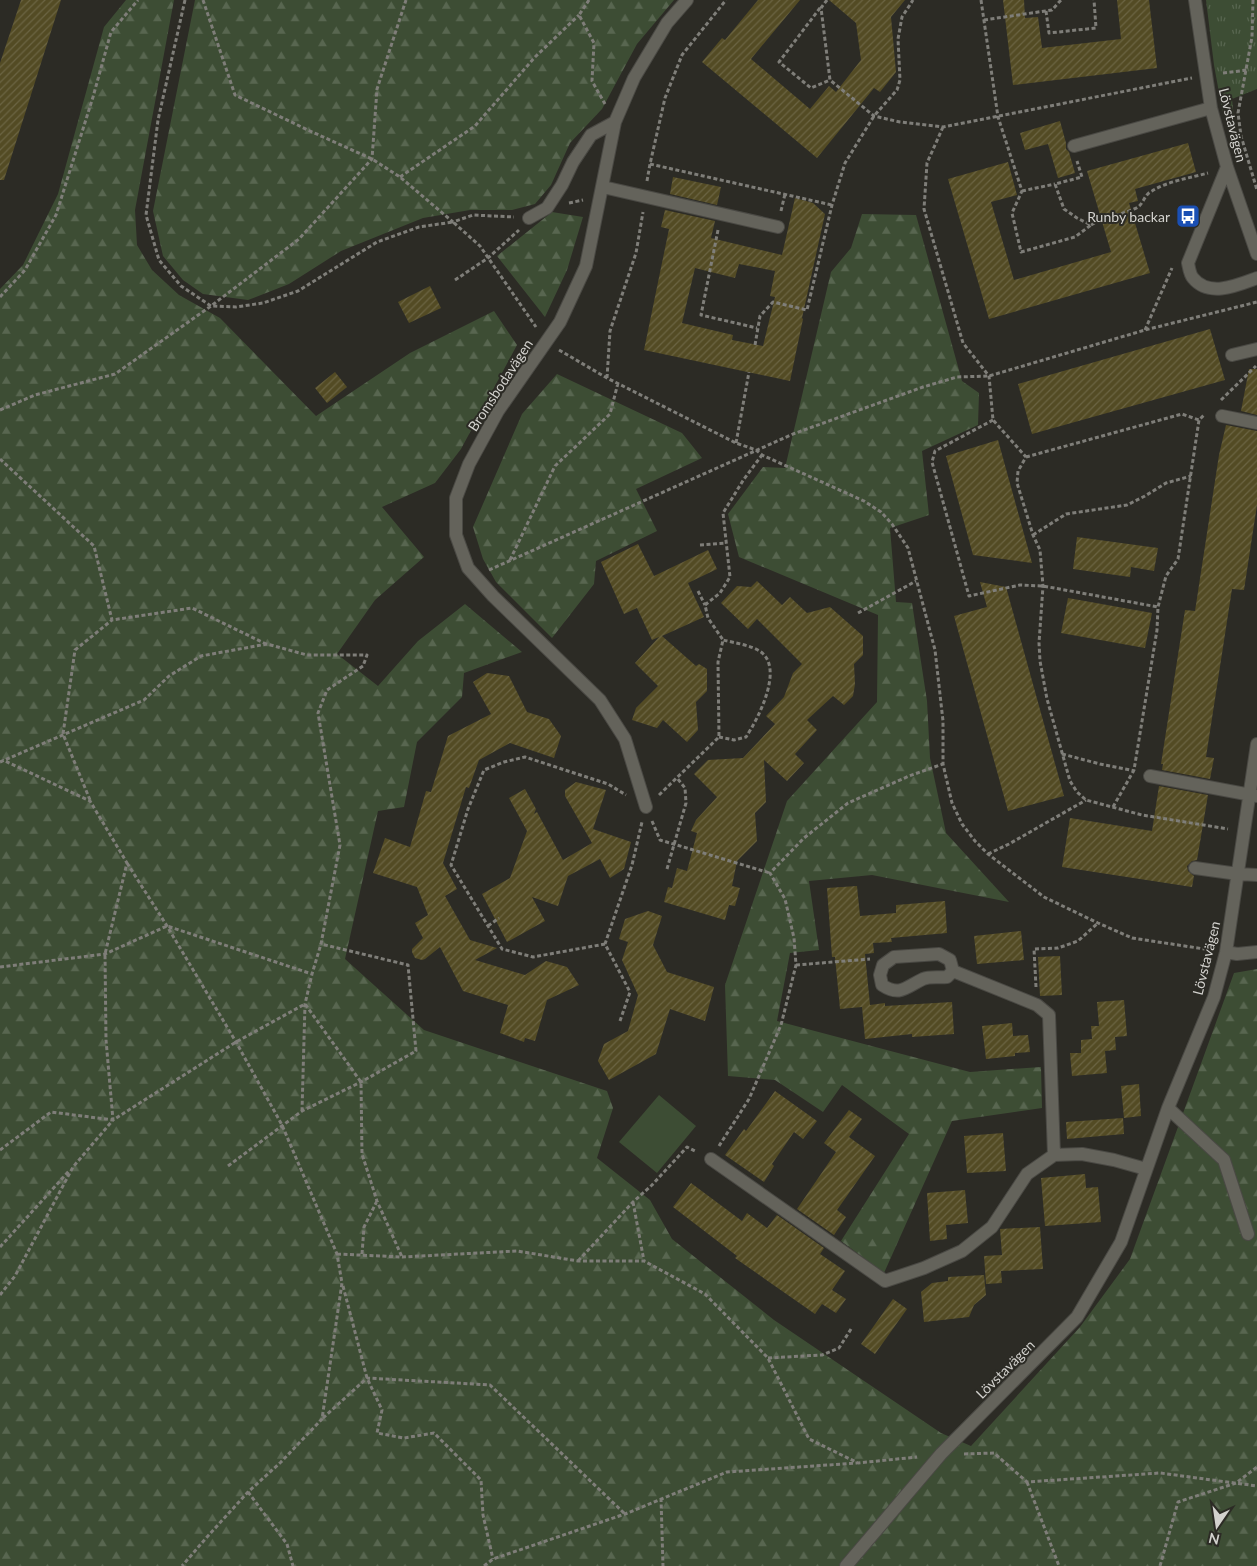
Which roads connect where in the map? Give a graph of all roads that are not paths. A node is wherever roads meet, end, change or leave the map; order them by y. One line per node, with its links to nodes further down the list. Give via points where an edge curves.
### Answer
1 (687, 0): 4 (street, Bromsbodavägen, via 666,23 634,78)
2 (1194, 0): 3 (street, Lövstavägen)
3 (1211, 108): 5 (street); 6 (street, Lövstavägen)
4 (615, 122): 7 (street, Bromsbodavägen); 8 (street, via 591,135 547,208)
5 (1074, 146)
6 (1227, 167): 10 (street, Lövstavägen); 11 (street, via 1188,263 1191,277 1202,286 1213,288 1229,288)
7 (602, 192): 9 (street); 19 (street, Bromsbodavägen, via 586,266 560,322 498,411 469,464 456,498 456,535 468,568 475,577 600,700 626,739)
8 (529, 218)
9 (778, 227)
10 (1257, 254)
11 (1257, 278)
12 (1257, 349): 13 (street)
13 (1232, 355)
14 (1222, 416): 15 (street)
15 (1257, 423)
16 (1257, 744): 18 (street, Lövstavägen)
17 (1150, 776): 18 (street)
18 (1253, 795): 21 (street, Lövstavägen)
19 (646, 807)
20 (1196, 868): 21 (street)
21 (1238, 874): 22 (street); 23 (street, Lövstavägen)
22 (1257, 875)
23 (1226, 952): 24 (street); 26 (street, Lövstavägen, via 1214,997)
24 (1257, 952)
25 (953, 971): 25 (street, via 947,977 925,978 905,990 891,991 882,985 880,974 883,965 894,957 938,954 950,960); 27 (street, via 1037,1005 1049,1014)
26 (1168, 1108): 29 (street, Lövstavägen); 30 (street, via 1224,1160)
27 (1054, 1155): 28 (street, via 1028,1174 992,1227 962,1251 885,1281); 29 (street, via 1082,1154)
28 (711, 1159)
29 (1146, 1169): 31 (street, Lövstavägen, via 1121,1242 1077,1317 941,1454)
30 (1248, 1234)
31 (846, 1566)

